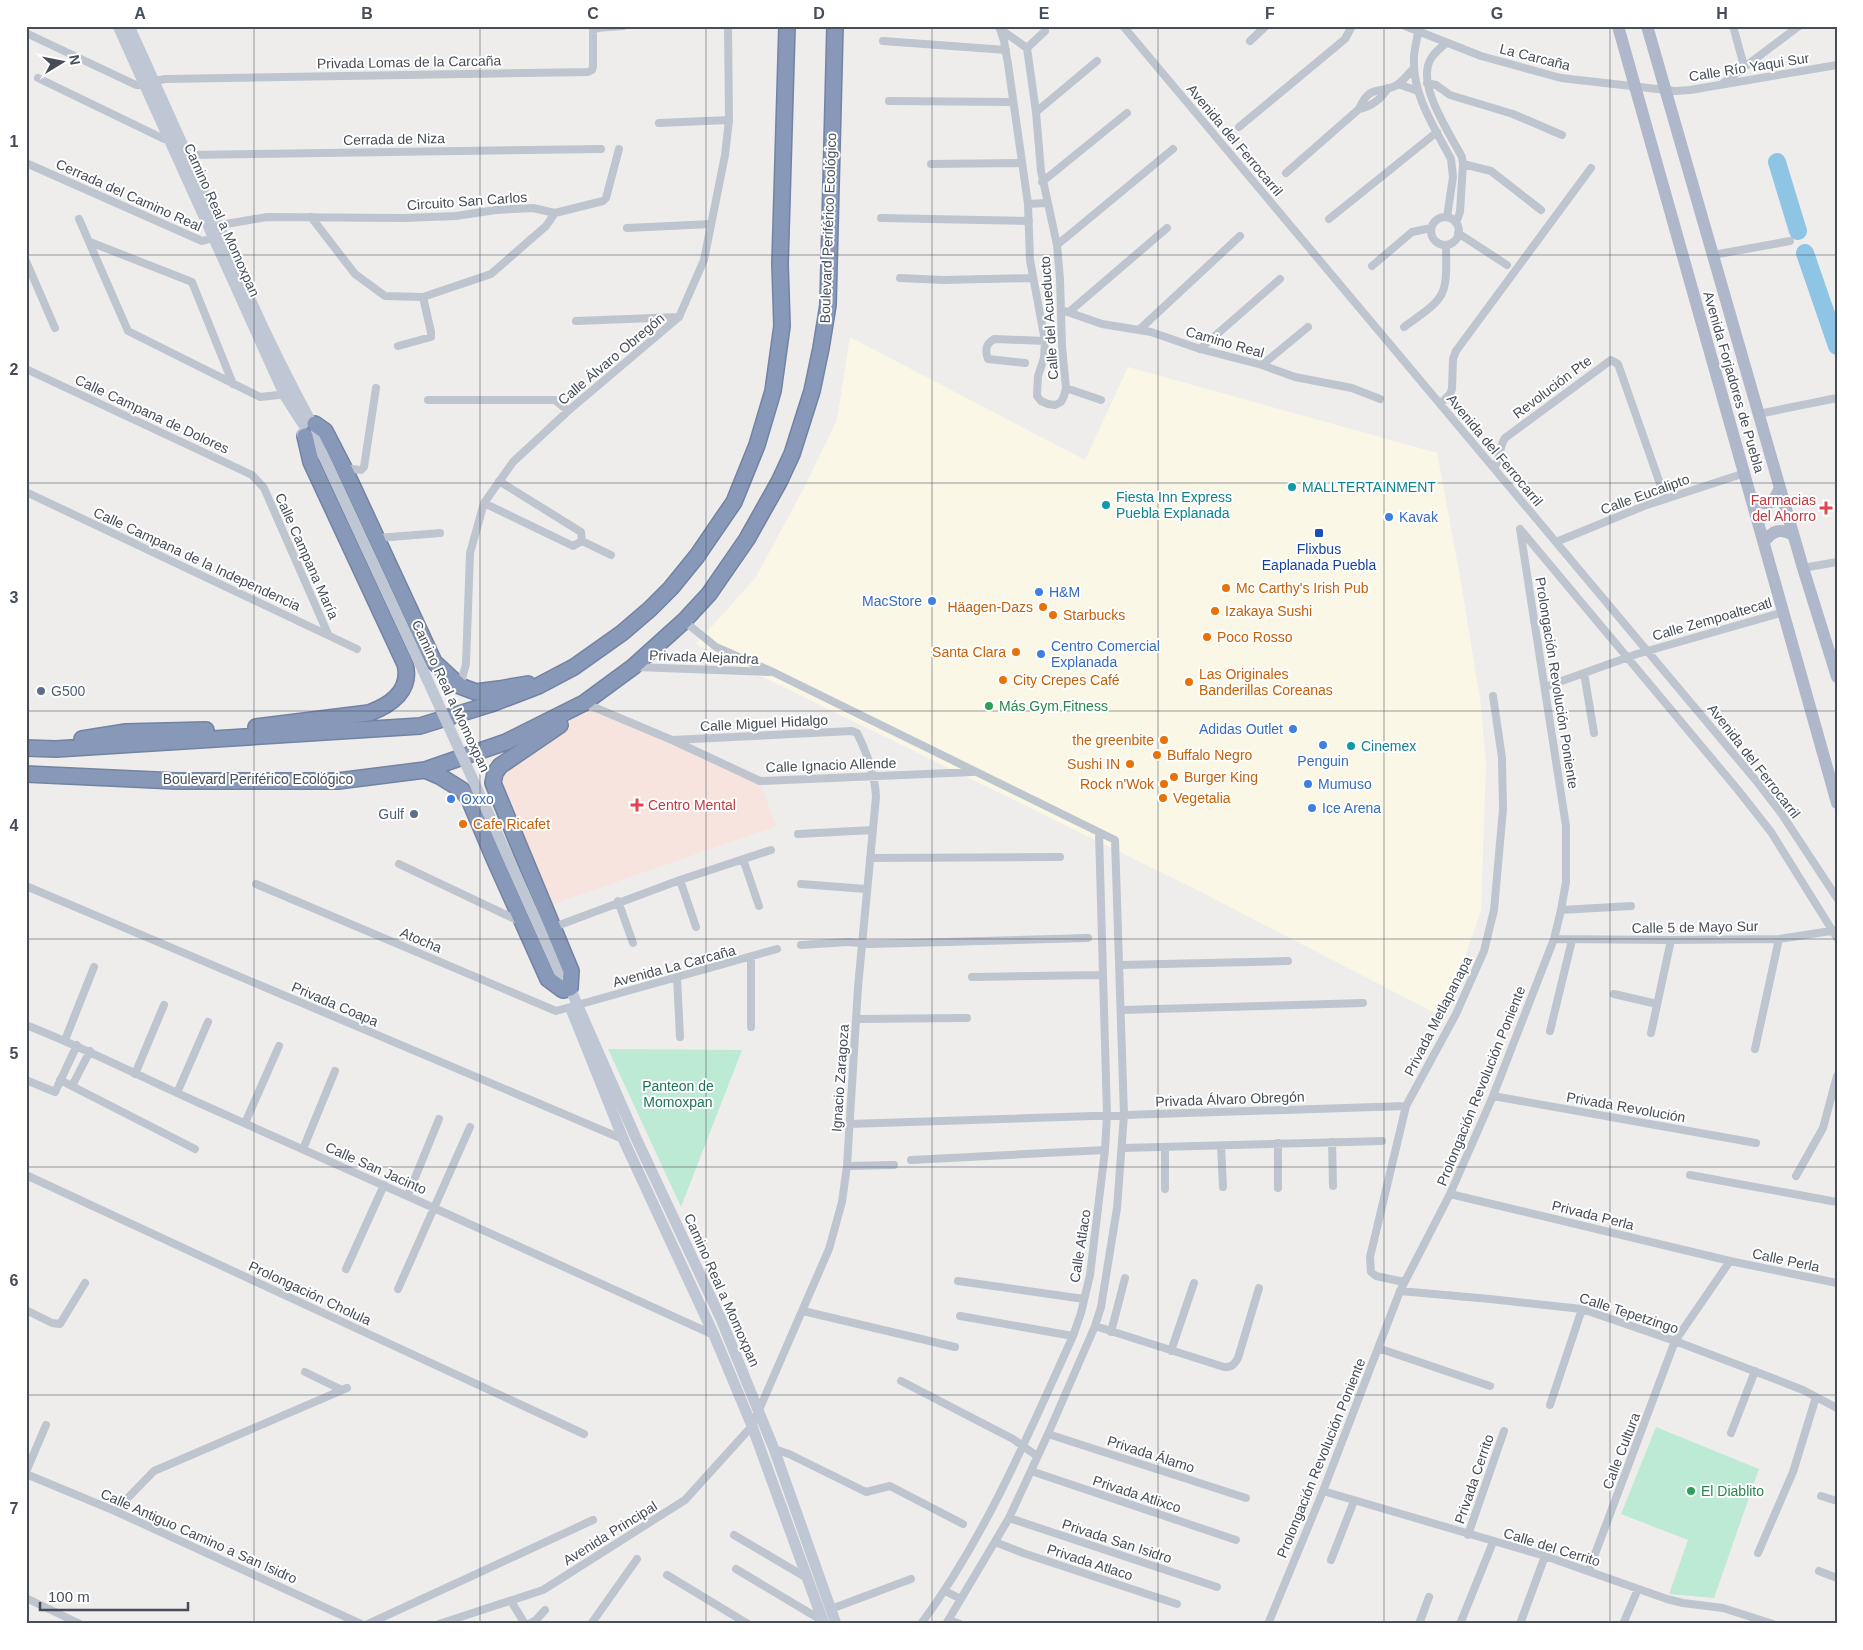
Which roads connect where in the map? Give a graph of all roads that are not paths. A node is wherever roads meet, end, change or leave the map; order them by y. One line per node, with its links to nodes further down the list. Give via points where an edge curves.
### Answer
1 (118, 26): 29 (street, Camino Real a Momoxpan)
2 (129, 26): 29 (street, Camino Real a Momoxpan)
3 (623, 26): 29 (street, Privada Lomas de la Carcaña, via 593,31 593,66 588,72 165,78)
4 (728, 26): 42 (street, Calle Álvaro Obregón)
5 (786, 26): 139 (highway, via 780,264 782,326 773,392 757,445 734,502 671,588 622,633)
6 (835, 26): 134 (highway, Boulevard Periférico Ecológico, via 828,305 812,391 792,454 779,482 747,539 709,594)
7 (1123, 26): 110 (street, Avenida del Ferrocarril)
8 (1266, 26): 20 (street)
9 (1352, 26): 44 (street, via 1345,39)
10 (1405, 26): 17 (street, La Carcaña)
11 (1618, 26): 33 (main road, Avenida Forjadores de Puebla)
12 (1647, 26): 34 (main road, Avenida Forjadores de Puebla)
13 (1799, 26): 26 (street)
14 (1734, 27): 26 (street)
15 (999, 28): 22 (street, Calle del Acueducto); 23 (street, Calle del Acueducto)
16 (1045, 31): 22 (street)
17 (1418, 32): 21 (street, La Carcaña); 27 (street)
18 (26, 33): 29 (street, via 136,85)
19 (883, 41): 23 (street)
20 (1250, 41)
21 (1446, 42): 30 (street, via 1432,57); 33 (street, La Carcaña, via 1481,56 1561,78)
22 (1027, 48): 40 (street, Calle del Acueducto)
23 (1006, 50): 38 (street, Calle del Acueducto)
24 (1097, 61): 40 (street)
25 (1837, 65): 32 (street, Calle Río Yaqui Sur)
26 (1744, 66): 32 (street)
27 (1414, 68): 31 (street); 35 (street)
28 (38, 78): 47 (street, via 164,139)
29 (150, 83): 47 (street, Camino Real a Momoxpan); 51 (street, Camino Real a Momoxpan)
30 (1427, 83): 36 (street); 39 (street)
31 (1398, 84): 35 (street); 57 (street, via 1388,88 1379,100 1360,109)
32 (1722, 84): 34 (street, Calle Río Yaqui Sur, via 1690,90)
33 (1636, 86): 34 (street, La Carcaña); 116 (main road, Avenida Forjadores de Puebla)
34 (1664, 90): 81 (main road, Avenida Forjadores de Puebla)
35 (1418, 91): 45 (street)
36 (1450, 95): 39 (street); 46 (street, via 1513,114)
37 (889, 101): 38 (street)
38 (1013, 102): 53 (street, Calle del Acueducto)
39 (1435, 105): 55 (street, via 1462,156)
40 (1036, 112): 58 (street, Calle del Acueducto)
41 (1127, 113): 58 (street)
42 (729, 120): 43 (street); 70 (street, Calle Álvaro Obregón)
43 (659, 123)
44 (1239, 127)
45 (1437, 132): 64 (street, via 1453,167); 67 (street)
46 (1562, 135)
47 (169, 138): 74 (street, Camino Real a Momoxpan)
48 (601, 149): 51 (street, Cerrada de Niza)
49 (619, 149): 62 (street, via 603,201)
50 (1173, 149): 79 (street)
51 (187, 155): 74 (street, Camino Real a Momoxpan)
52 (26, 163): 74 (street, Cerrada del Camino Real, via 202,241)
53 (1022, 163): 54 (street); 60 (street, Calle del Acueducto)
54 (931, 164)
55 (1463, 164): 61 (street, via 1490,172); 69 (street, via 1460,212)
56 (1591, 168): 110 (street, via 1456,351 1452,389)
57 (1286, 173)
58 (1042, 182): 59 (street, Calle del Acueducto)
59 (1046, 203): 60 (street); 79 (street, Calle del Acueducto)
60 (1028, 204): 68 (street, Calle del Acueducto)
61 (1542, 210)
62 (555, 213): 63 (street, Circuito San Carlos, via 533,208 439,217); 88 (street, via 546,226 491,274)
63 (311, 216): 74 (street, Circuito San Carlos, via 267,217 226,224); 88 (street, via 355,274 385,296)
64 (1447, 217): 69 (street); 73 (street, via 1439,218)
65 (882, 218): 68 (street)
66 (79, 219): 78 (street)
67 (1329, 219)
68 (1029, 221): 86 (street, Calle del Acueducto)
69 (1456, 223): 75 (street)
70 (711, 224): 71 (street); 90 (street, Calle Álvaro Obregón, via 704,260)
71 (626, 228)
72 (1167, 228): 89 (street)
73 (1431, 228): 80 (street, via 1434,240); 84 (street, via 1412,232)
74 (217, 233): 105 (street, Camino Real a Momoxpan, via 233,262)
75 (1458, 233): 80 (street, via 1454,241); 83 (street)
76 (1240, 236): 95 (street)
77 (1790, 241): 81 (street)
78 (90, 242): 102 (street, via 128,331); 102 (street, via 192,282)
79 (1057, 245): 89 (street, Calle del Acueducto)
80 (1446, 245): 93 (street, via 1444,290 1435,305)
81 (1713, 255): 112 (main road, Avenida Forjadores de Puebla)
82 (26, 261): 94 (street)
83 (1507, 265)
84 (1372, 266)
85 (900, 278): 86 (street)
86 (1033, 278): 96 (street, Calle del Acueducto)
87 (1280, 278): 98 (street)
88 (423, 297): 97 (street, via 431,337)
89 (1065, 311): 95 (street, Camino Real, via 1102,324); 104 (street, Calle del Acueducto, via 1062,346)
90 (679, 317): 91 (street); 111 (street, Calle Álvaro Obregón)
91 (576, 320)
92 (1308, 327): 100 (street)
93 (1404, 327)
94 (55, 328)
95 (1140, 329): 98 (street, Camino Real)
96 (1045, 341): 99 (street, via 994,339 986,348 988,359); 104 (street, Calle del Acueducto, via 1037,396 1041,401 1055,405 1064,396)
97 (398, 346)
98 (1200, 349): 100 (street, Camino Real)
99 (1025, 363)
100 (1262, 365): 107 (street, Camino Real, via 1312,381 1352,388)
101 (26, 369): 118 (street, Calle Campana de Dolores, via 252,475)
102 (233, 384): 105 (street, via 260,397)
103 (376, 388): 114 (street, via 364,467 361,470)
104 (1066, 388): 109 (street)
105 (290, 394): 113 (street, Camino Real a Momoxpan)
106 (1837, 398): 112 (street)
107 (1380, 399)
108 (428, 400): 111 (street, via 555,400)
109 (1101, 400)
110 (1440, 404): 115 (street, Avenida del Ferrocarril)
111 (568, 411): 117 (street, Calle Álvaro Obregón, via 513,462)
112 (1758, 414): 119 (main road, Avenida Forjadores de Puebla)
113 (309, 427): 114 (highway, via 325,431); 152 (highway, via 311,462 405,664 406,677 401,693 376,710 354,716 239,728 126,732 82,739); 198 (street, Camino Real a Momoxpan, bridge, via 318,430 316,435 324,457)
114 (349, 468): 126 (highway)
115 (1494, 468): 121 (street, Revolución Pte, via 1505,438 1608,361 1615,361); 128 (street, Avenida del Ferrocarril)
116 (1745, 473): 121 (street, Calle Eucalipto); 122 (main road, Avenida Forjadores de Puebla)
117 (499, 481): 123 (street, Calle Álvaro Obregón); 127 (street, via 581,532)
118 (264, 488): 135 (street, Calle Campana María)
119 (1780, 488): 122 (main road, via 1770,503); 125 (main road, Avenida Forjadores de Puebla)
120 (26, 492): 135 (street, Calle Campana de la Independencia)
121 (1665, 498): 128 (street, Calle Eucalipto)
122 (1752, 499): 129 (main road, Avenida Forjadores de Puebla)
123 (484, 503): 127 (street, via 573,546); 144 (street, Calle Álvaro Obregón, via 470,553 466,664)
124 (440, 533): 126 (street)
125 (1793, 535): 129 (main road, via 1777,530); 132 (main road, Avenida Forjadores de Puebla)
126 (378, 538): 144 (highway, via 434,662)
127 (582, 541): 130 (street)
128 (1556, 542): 137 (street, Avenida del Ferrocarril)
129 (1764, 542): 133 (main road, Avenida Forjadores de Puebla)
130 (611, 555)
131 (1837, 562): 132 (street)
132 (1803, 568): 143 (main road, Avenida Forjadores de Puebla)
133 (1784, 612): 137 (street, Calle Zempoaltecatl); 157 (main road, Avenida Forjadores de Puebla)
134 (684, 621): 140 (highway, Boulevard Periférico Ecológico); 141 (street, via 716,647)
135 (328, 634): 136 (street, Calle Campana de la Independencia)
136 (357, 649)
137 (1648, 651): 138 (street, Calle Zempoaltecatl); 171 (street, Avenida del Ferrocarril, via 1781,813)
138 (1628, 657): 142 (street, Calle Zempoaltecatl); 145 (street, Prolongación Revolución Poniente, via 1520,529); 179 (street, via 1771,832)
139 (574, 667): 144 (highway, via 531,683 499,690 476,692); 152 (highway, via 516,696 420,726)
140 (633, 667): 141 (street, Privada Alejandra); 147 (highway, Boulevard Periférico Ecológico)
141 (773, 672): 154 (street)
142 (1584, 673): 145 (street, Calle Zempoaltecatl); 149 (street)
143 (1837, 677)
144 (460, 686)
145 (1545, 688): 175 (street, Prolongación Revolución Poniente, via 1566,826 1566,882)
146 (1493, 696): 226 (street, Privada Metlapanapa, via 1502,758 1503,809 1494,910 1484,951 1456,1014)
147 (584, 703): 150 (street, Calle Ignacio Allende); 153 (highway, Boulevard Periférico Ecológico, via 506,742); 177 (highway, via 558,726 503,763 494,778 494,788)
148 (857, 733): 150 (street, Calle Miguel Hidalgo); 156 (street, Ignacio Zaragoza)
149 (1594, 733)
150 (672, 740): 156 (street, Calle Ignacio Allende, via 760,781)
151 (26, 748): 152 (highway)
152 (56, 749)
153 (425, 770): 155 (highway, Boulevard Periférico Ecológico, via 338,781 176,781); 176 (highway, via 441,776 462,790 469,799)
154 (975, 772): 156 (street, Calle Ignacio Allende); 159 (street)
155 (26, 774)
156 (874, 776): 158 (street, Ignacio Zaragoza)
157 (1837, 803)
158 (873, 830): 160 (street); 163 (street, Ignacio Zaragoza)
159 (1099, 833): 189 (street, Calle Atlaco); 190 (street, via 1115,840)
160 (798, 834)
161 (771, 850): 164 (street)
162 (1060, 856): 163 (street)
163 (870, 858): 170 (street, Ignacio Zaragoza)
164 (743, 859): 166 (street); 173 (street)
165 (399, 864): 176 (street)
166 (680, 880): 172 (street); 178 (street)
167 (256, 884): 203 (street, Atocha, via 556,1011)
168 (801, 884): 170 (street)
169 (26, 886): 233 (street, Privada Coapa)
170 (866, 889): 186 (street, Ignacio Zaragoza)
171 (1837, 898)
172 (618, 902): 177 (street); 185 (street)
173 (759, 906)
174 (1631, 906): 175 (street)
175 (1561, 910): 182 (street, Prolongación Revolución Poniente)
176 (524, 924): 198 (highway, via 548,979)
177 (554, 927): 198 (highway, via 571,971)
178 (696, 927)
179 (1836, 933): 181 (street, Calle 5 de Mayo Sur)
180 (1088, 938): 186 (street)
181 (1779, 938): 184 (street, Calle 5 de Mayo Sur); 216 (street)
182 (1554, 939): 183 (street, Calle 5 de Mayo Sur); 225 (street, Prolongación Revolución Poniente)
183 (1572, 940): 184 (street, Calle 5 de Mayo Sur); 210 (street)
184 (1671, 940): 201 (street)
185 (633, 944)
186 (861, 944): 187 (street); 206 (street, Ignacio Zaragoza)
187 (800, 945)
188 (777, 950): 191 (street, Avenida La Carcaña)
189 (1102, 952): 190 (street); 195 (street, Calle Atlaco)
190 (1120, 952): 193 (street)
191 (751, 958): 196 (street, Avenida La Carcaña); 209 (street)
192 (1288, 961): 193 (street)
193 (1120, 965): 204 (street)
194 (94, 967): 213 (street)
195 (1103, 975): 197 (street); 227 (street, Calle Atlaco)
196 (677, 977): 203 (street, Avenida La Carcaña); 212 (street)
197 (972, 977)
198 (565, 984): 203 (street, Camino Real a Momoxpan)
199 (1614, 994): 201 (street)
200 (1364, 1004): 204 (street)
201 (1657, 1004): 211 (street)
202 (164, 1005): 219 (street)
203 (574, 1007): 233 (street, Camino Real a Momoxpan)
204 (1121, 1010): 228 (street)
205 (967, 1018): 206 (street)
206 (856, 1019): 231 (street, Ignacio Zaragoza)
207 (208, 1022): 224 (street)
208 (26, 1024): 213 (street, Calle San Jacinto)
209 (751, 1026)
210 (1550, 1031)
211 (1651, 1033)
212 (680, 1037)
213 (65, 1040): 214 (street, Calle San Jacinto)
214 (77, 1045): 217 (street, Calle San Jacinto); 222 (street)
215 (278, 1046): 230 (street)
216 (1755, 1050)
217 (90, 1051): 219 (street, Calle San Jacinto); 223 (street)
218 (335, 1071): 242 (street)
219 (134, 1074): 224 (street, Calle San Jacinto)
220 (1837, 1076): 249 (street, via 1823,1128)
221 (26, 1080): 222 (street, via 55,1092)
222 (60, 1080): 223 (street)
223 (72, 1086): 241 (street)
224 (178, 1093): 230 (street, Calle San Jacinto)
225 (1493, 1096): 237 (street, Privada Revolución); 255 (street, Prolongación Revolución Poniente)
226 (1406, 1106): 228 (street, Privada Álvaro Obregón); 265 (street, via 1369,1265 1370,1272 1376,1276)
227 (1107, 1115): 228 (street, Privada Álvaro Obregón); 231 (street, Privada Álvaro Obregón); 243 (street, Calle Atlaco)
228 (1124, 1115): 240 (street)
229 (439, 1119): 256 (street)
230 (245, 1123): 242 (street, Calle San Jacinto)
231 (849, 1124): 245 (street, Ignacio Zaragoza)
232 (470, 1127): 258 (street)
233 (630, 1139): 279 (street, Camino Real a Momoxpan); 292 (street, Camino Real a Momoxpan, via 721,1319)
234 (1382, 1141): 235 (street)
235 (1332, 1142): 236 (street); 251 (street)
236 (1278, 1143): 238 (street); 253 (street)
237 (1756, 1143)
238 (1221, 1146): 239 (street); 252 (street)
239 (1165, 1147): 240 (street); 254 (street)
240 (1123, 1148): 264 (street)
241 (194, 1149)
242 (302, 1149): 250 (street, Calle San Jacinto)
243 (1105, 1150): 244 (street); 261 (street, Calle Atlaco)
244 (911, 1160)
245 (847, 1166): 246 (street); 275 (street, Ignacio Zaragoza, via 830,1249)
246 (894, 1166)
247 (26, 1175): 297 (street, Prolongación Cholula)
248 (1690, 1175): 257 (street)
249 (1796, 1176)
250 (384, 1185): 256 (street, Calle San Jacinto); 260 (street)
251 (1333, 1186)
252 (1223, 1187)
253 (1278, 1188)
254 (1165, 1189)
255 (1450, 1194): 259 (street, Privada Perla); 265 (street, Prolongación Revolución Poniente)
256 (408, 1195): 258 (street, Calle San Jacinto)
257 (1837, 1202)
258 (435, 1208): 270 (street); 279 (street, Calle San Jacinto)
259 (1730, 1261): 268 (street, Calle Perla); 281 (street, Calle Cultura)
260 (346, 1269)
261 (1090, 1275): 264 (street); 272 (street, Calle Atlaco)
262 (1126, 1278): 278 (street)
263 (958, 1280): 272 (street)
264 (1107, 1280): 277 (street)
265 (1404, 1282): 271 (street, Prolongación Revolución Poniente)
266 (84, 1283): 274 (street, via 60,1324)
267 (1194, 1283): 284 (street)
268 (1837, 1283)
269 (1259, 1288): 284 (street, via 1234,1365 1224,1367)
270 (398, 1289)
271 (1400, 1291): 273 (street, Calle Tepetzingo); 283 (street, Prolongación Revolución Poniente)
272 (1084, 1299): 280 (street, Calle Atlaco)
273 (1582, 1309): 281 (street, Calle Tepetzingo); 290 (street)
274 (26, 1310)
275 (803, 1311): 282 (street); 292 (street, Ignacio Zaragoza)
276 (960, 1316): 280 (street)
277 (1095, 1326): 278 (street); 298 (street)
278 (1110, 1332): 284 (street)
279 (714, 1335): 294 (street, Camino Real a Momoxpan)
280 (1073, 1336): 299 (street, Calle Atlaco)
281 (1675, 1341): 285 (street, Calle Tepetzingo); 323 (street, Calle Cultura)
282 (955, 1348)
283 (1378, 1348): 288 (street); 304 (street, Prolongación Revolución Poniente)
284 (1171, 1351)
285 (1754, 1371): 289 (street, Calle Tepetzingo); 296 (street)
286 (305, 1372): 309 (street, via 345,1389 154,1471)
287 (902, 1381): 299 (street)
288 (1490, 1386)
289 (1816, 1397): 291 (street, Calle Tepetzingo); 318 (street, via 1793,1472)
290 (1550, 1405)
291 (1837, 1408)
292 (759, 1412): 294 (street, Avenida Principal); 300 (street, Camino Real a Momoxpan)
293 (46, 1425): 303 (street)
294 (752, 1426): 328 (street, Camino Real a Momoxpan); 335 (street, Avenida Principal, via 686,1500 543,1590)
295 (1504, 1432): 314 (street, Privada Cerrito)
296 (1731, 1433)
297 (584, 1434)
298 (1048, 1434): 301 (street); 306 (street, Privada Álamo)
299 (1023, 1445): 301 (street); 331 (street, Calle Atlaco)
300 (774, 1449): 312 (street, via 866,1492 890,1486); 328 (street, Camino Real a Momoxpan)
301 (1037, 1456): 302 (street)
302 (1031, 1471): 310 (street); 315 (street, Privada Atlixco)
303 (26, 1473): 309 (street, Calle Antiguo Camino a San Isidro)
304 (1323, 1491): 307 (street, Calle del Cerrito); 352 (street, Prolongación Revolución Poniente)
305 (1821, 1496): 308 (street)
306 (1246, 1498)
307 (1354, 1501): 314 (street, Calle del Cerrito); 321 (street)
308 (1837, 1501)
309 (115, 1511): 343 (street, Calle Antiguo Camino a San Isidro)
310 (1008, 1518): 316 (street); 329 (street, Privada San Isidro)
311 (593, 1520): 344 (street)
312 (963, 1524)
313 (734, 1535): 328 (street)
314 (1468, 1535): 317 (street, Calle del Cerrito)
315 (1236, 1540)
316 (995, 1542): 334 (street); 336 (street, Privada Atlaco)
317 (1493, 1542): 319 (street, Calle del Cerrito); 354 (street)
318 (1758, 1553)
319 (1545, 1556): 323 (street, Calle del Cerrito); 355 (street)
320 (637, 1559): 347 (street)
321 (1331, 1560)
322 (736, 1569): 340 (street)
323 (1589, 1570): 330 (street, Calle del Cerrito)
324 (1819, 1571): 326 (street)
325 (667, 1576): 348 (street)
326 (1837, 1578)
327 (911, 1579): 337 (street)
328 (813, 1581): 337 (street, Camino Real a Momoxpan); 340 (street, Camino Real a Momoxpan)
329 (1217, 1587)
330 (1638, 1589): 356 (street); 357 (street, Calle del Cerrito, via 1683,1603 1723,1608)
331 (945, 1591): 334 (street); 350 (street, Calle Atlaco)
332 (1429, 1597): 353 (street)
333 (26, 1598): 342 (street)
334 (961, 1598): 341 (street)
335 (511, 1601): 339 (street); 345 (street, Avenida Principal)
336 (1177, 1604)
337 (831, 1609): 349 (street, Camino Real a Momoxpan)
338 (545, 1610): 346 (street)
339 (523, 1621)
340 (824, 1622)
341 (947, 1622): 351 (street)
342 (80, 1624)
343 (361, 1624)
344 (368, 1624)
345 (439, 1624)
346 (529, 1624)
347 (591, 1624)
348 (748, 1624)
349 (836, 1624)
350 (921, 1624)
351 (960, 1624)
352 (1268, 1624)
353 (1419, 1624)
354 (1460, 1624)
355 (1520, 1624)
356 (1623, 1624)
357 (1773, 1624)

